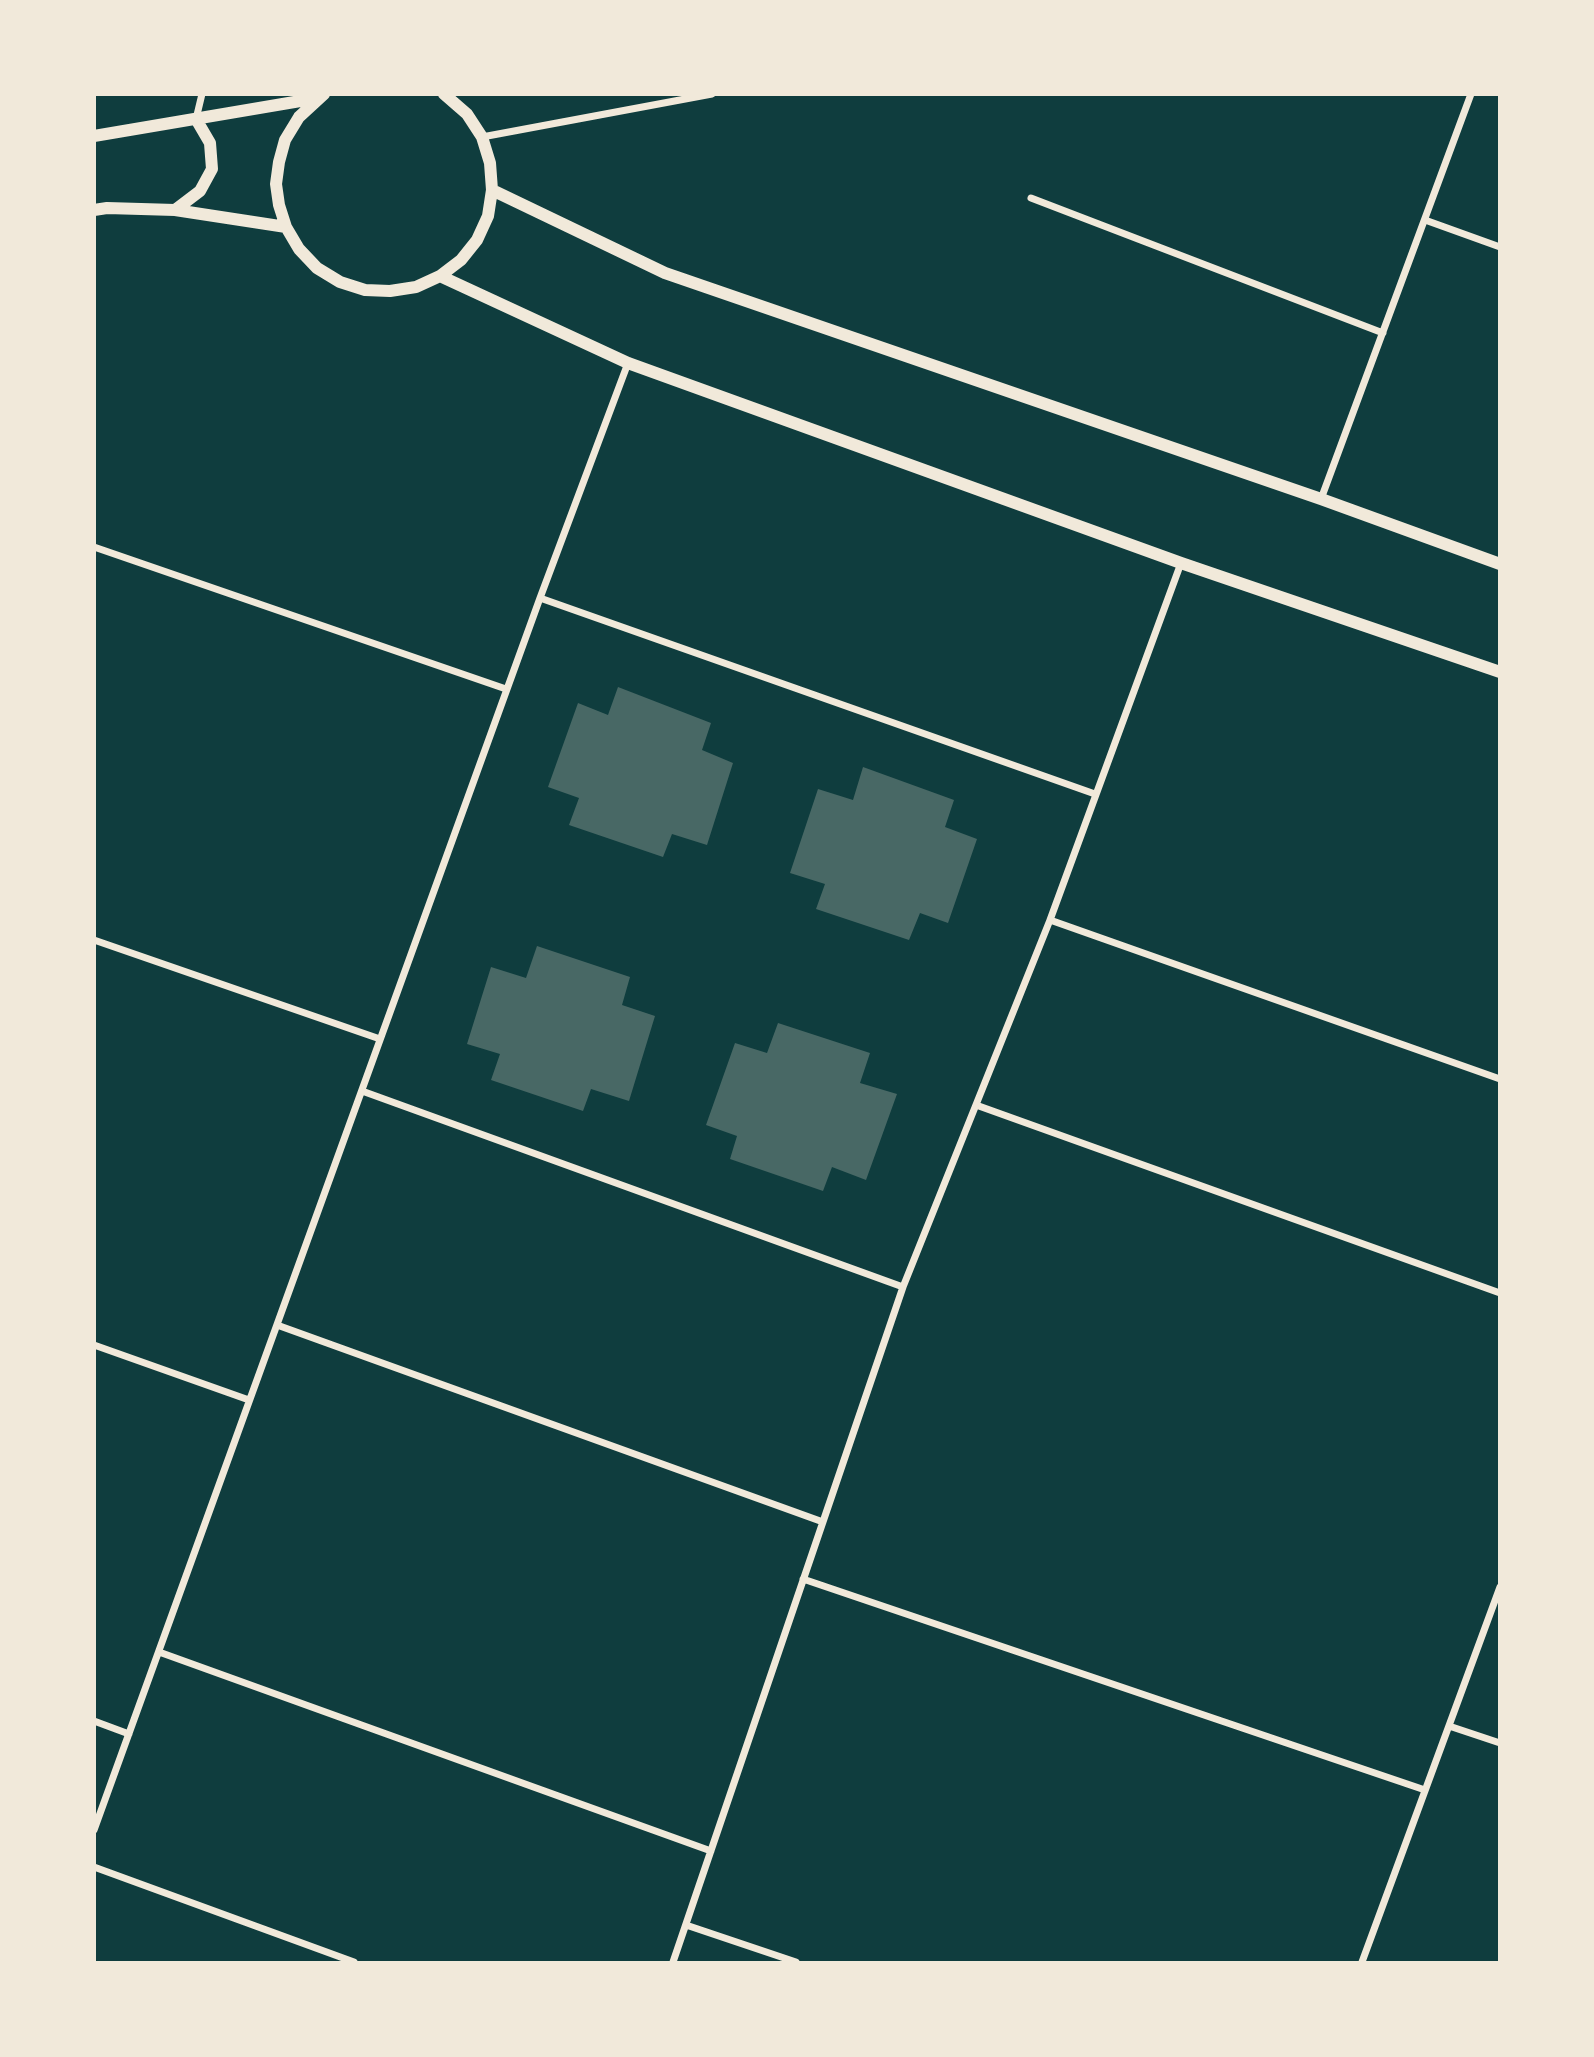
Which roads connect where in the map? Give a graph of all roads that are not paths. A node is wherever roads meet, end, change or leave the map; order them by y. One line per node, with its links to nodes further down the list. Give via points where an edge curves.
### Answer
1 (202, 94): 6 (street)
2 (444, 94): 8 (street, via 467,114)
3 (712, 94): 8 (street)
4 (1471, 94): 13 (street)
5 (322, 96): 6 (street); 14 (street, via 299,117 285,140 276,184)
6 (196, 119): 7 (street); 12 (street, via 210,143 212,169 200,191)
7 (94, 136)
8 (482, 137): 9 (street, via 491,163)
9 (492, 190): 16 (street, via 488,216 477,240); 19 (street, via 665,272)
10 (1031, 198): 17 (street)
11 (94, 210): 12 (street)
12 (175, 210): 14 (street)
13 (1425, 220): 15 (street); 17 (street)
14 (286, 227): 16 (street, via 317,268 365,290 390,292)
15 (1500, 247)
16 (440, 276): 18 (street)
17 (1383, 333): 19 (street)
18 (628, 363): 21 (street); 23 (street)
19 (1321, 499): 22 (street)
20 (94, 547): 25 (street)
21 (1181, 563): 24 (street); 26 (street)
22 (1500, 564)
23 (540, 598): 25 (street); 26 (street)
24 (1500, 672)
25 (506, 689): 29 (street)
26 (1095, 794): 27 (street)
27 (1050, 920): 30 (street); 32 (street)
28 (94, 940): 29 (street)
29 (380, 1039): 31 (street)
30 (1500, 1079)
31 (362, 1091): 33 (street); 35 (street)
32 (976, 1105): 33 (street); 34 (street)
33 (903, 1287): 38 (street)
34 (1500, 1293)
35 (277, 1325): 37 (street); 38 (street)
36 (94, 1345): 37 (street)
37 (249, 1400): 41 (street)
38 (823, 1522): 39 (street)
39 (803, 1579): 46 (street); 48 (street)
40 (1500, 1587): 43 (street)
41 (159, 1652): 44 (street); 48 (street)
42 (94, 1721): 44 (street)
43 (1449, 1726): 45 (street); 46 (street)
44 (129, 1734): 47 (street)
45 (1500, 1743)
46 (1425, 1790): 54 (street)
47 (94, 1830)
48 (711, 1850): 50 (street)
49 (94, 1867): 51 (street)
50 (686, 1925): 52 (street); 53 (street)
51 (354, 1962)
52 (673, 1962)
53 (796, 1962)
54 (1362, 1962)

